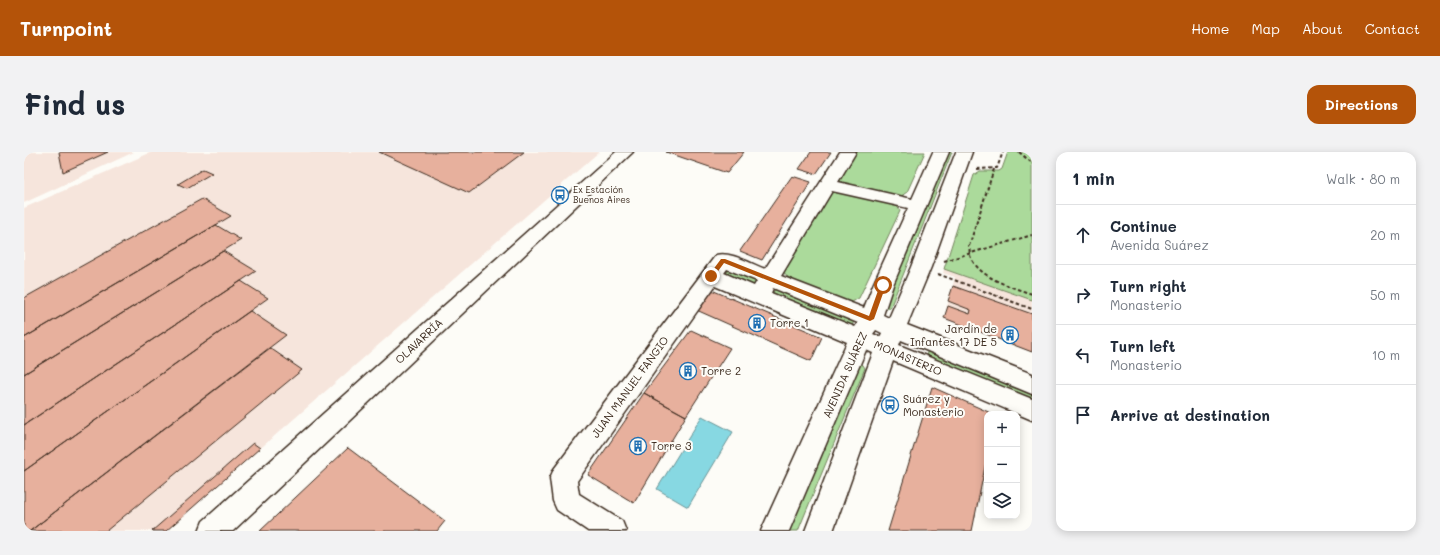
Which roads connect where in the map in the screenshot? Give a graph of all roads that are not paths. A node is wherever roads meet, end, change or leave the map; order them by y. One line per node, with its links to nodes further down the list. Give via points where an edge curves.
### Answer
1 (625, 152): 14 (street, OLAVARRÍA)
2 (848, 152): 5 (street)
3 (941, 152): 6 (street, AVENIDA SUÁREZ)
4 (961, 160): 10 (street)
5 (828, 185): 6 (street); 8 (street)
6 (917, 205): 9 (street, AVENIDA SUÁREZ)
7 (711, 276): 8 (street, MONASTERIO, via 723,260); 15 (street, JUAN MANUEL FANGIO, via 563,478 567,501)
8 (764, 287): 9 (street, MONASTERIO)
9 (865, 329): 10 (street, MONASTERIO); 11 (street, MONASTERIO); 16 (street, AVENIDA SUÁREZ)
10 (895, 329): 11 (street); 12 (street, MONASTERIO)
11 (886, 350): 13 (street, MONASTERIO); 17 (street)
12 (1032, 384)
13 (1032, 410)
14 (213, 531)
15 (612, 531)
16 (775, 531)
17 (819, 531)

